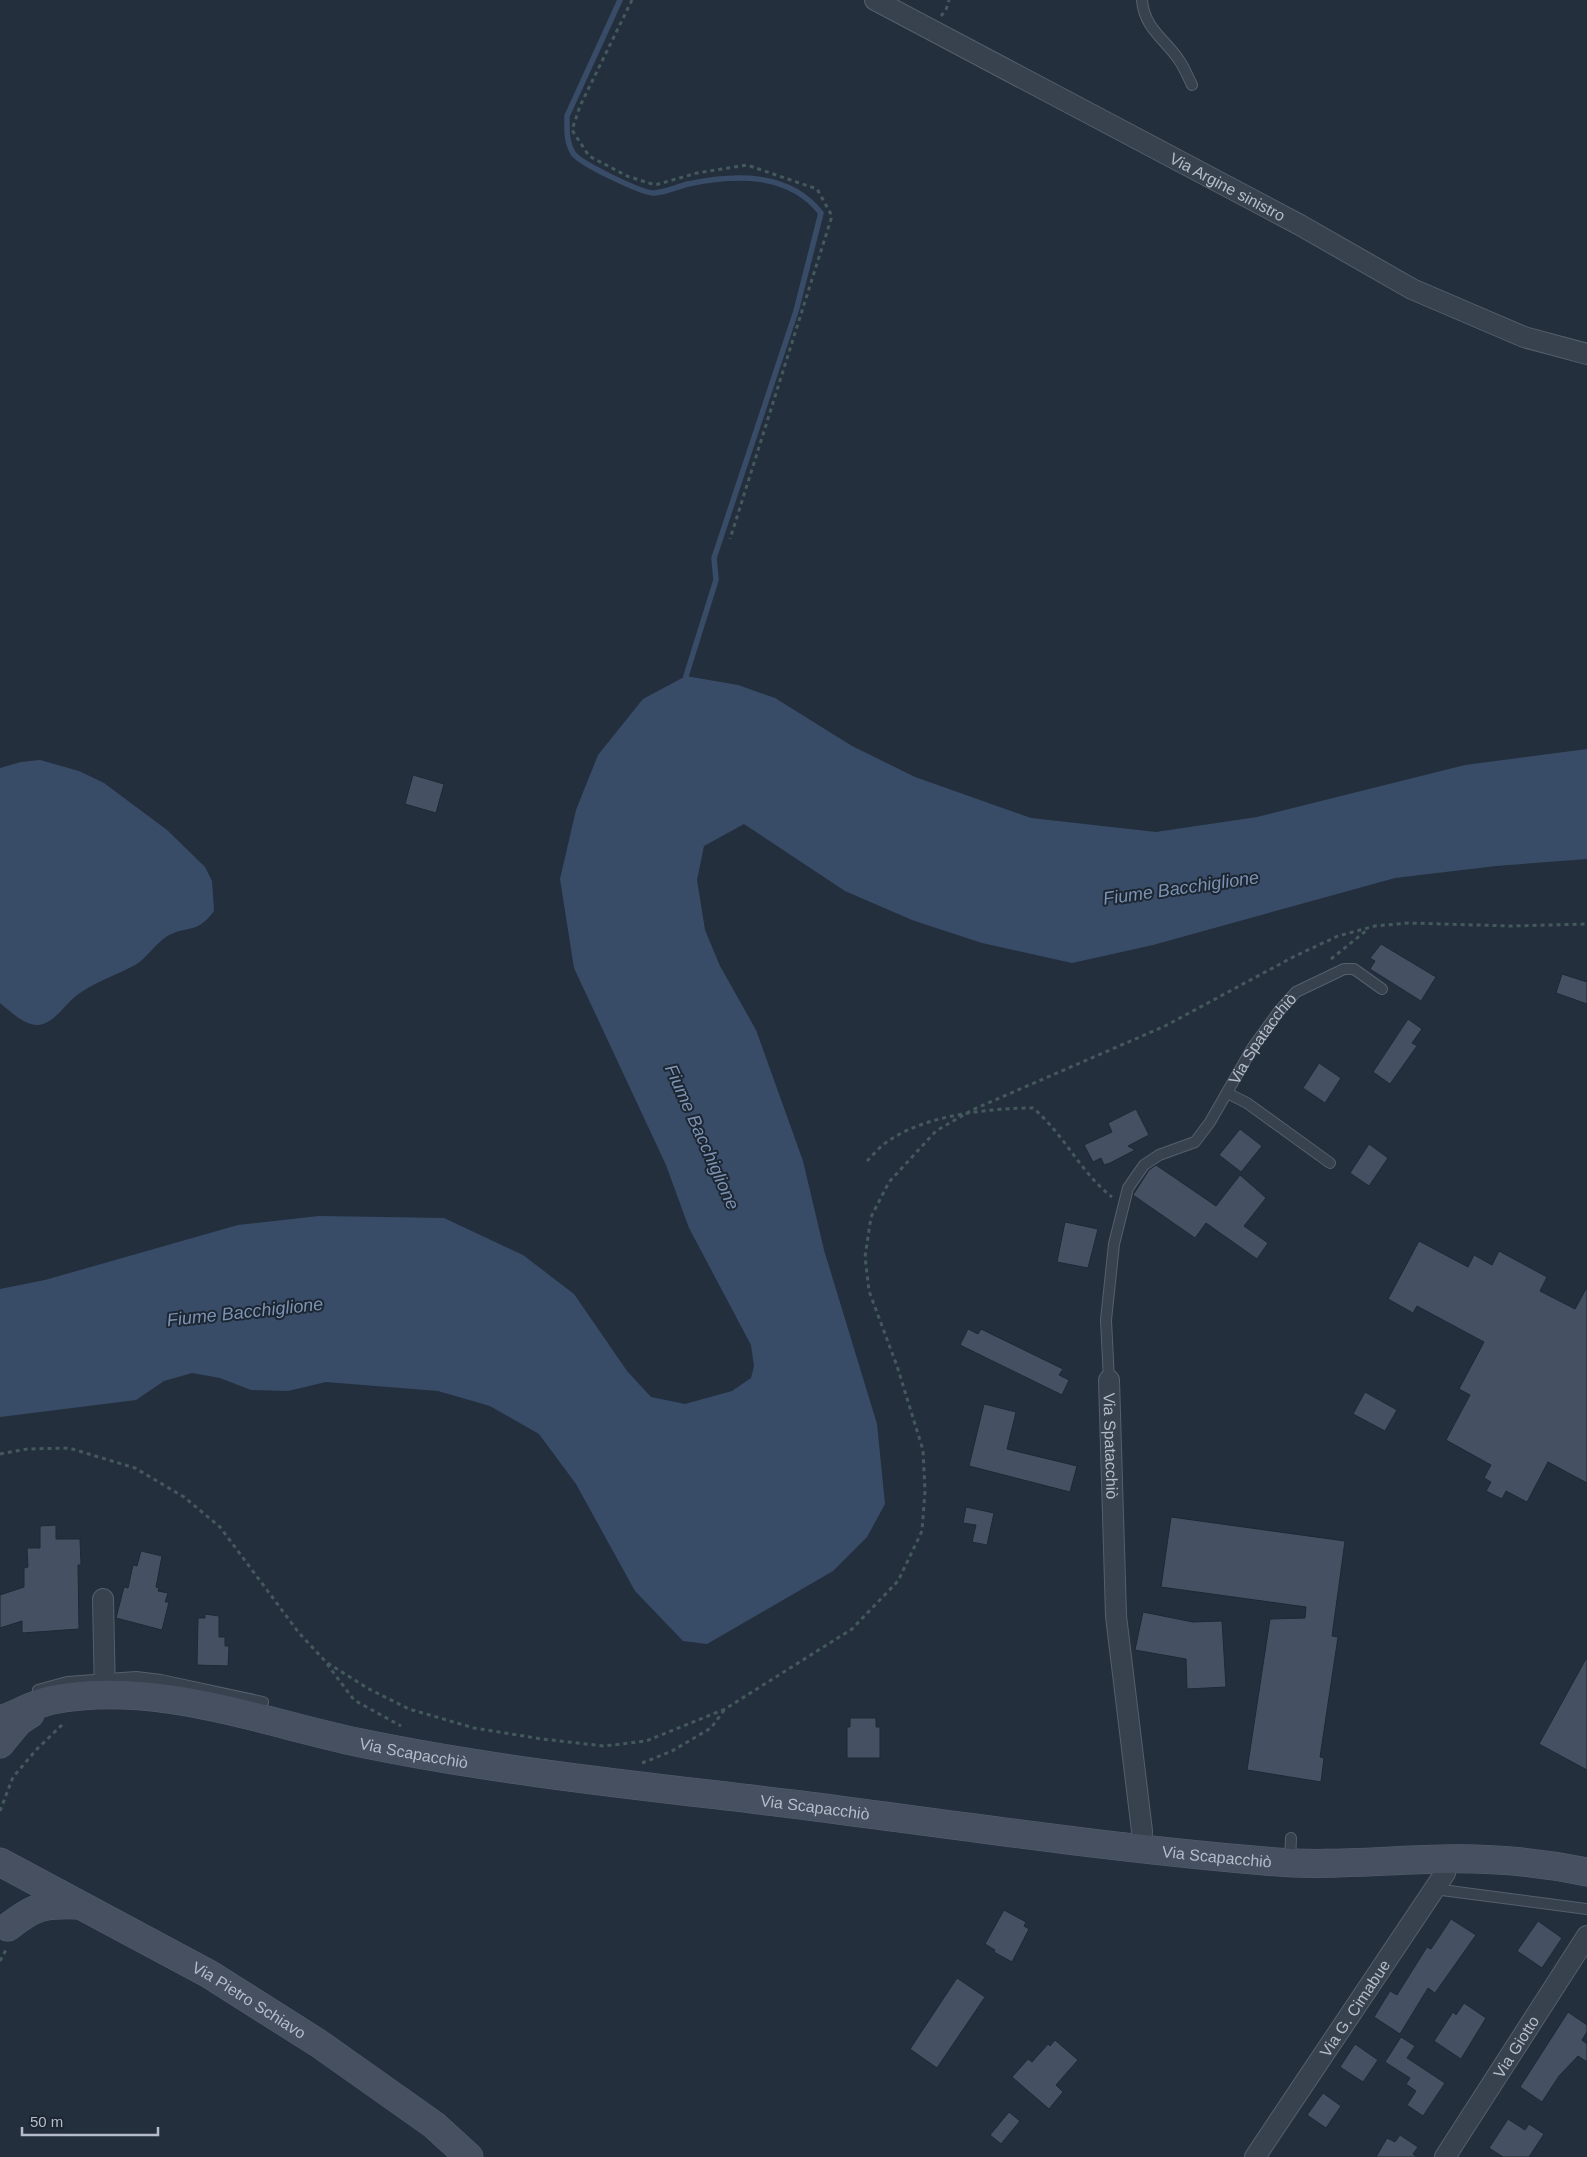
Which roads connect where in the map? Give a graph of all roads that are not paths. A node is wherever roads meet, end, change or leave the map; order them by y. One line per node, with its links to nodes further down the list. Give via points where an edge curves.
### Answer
1 (875, 0): 4 (street, Via Argine sinistro, via 1412,289 1524,337)
2 (1142, 0): 3 (lane, via 1150,28 1179,60)
3 (1192, 85)
4 (1587, 354)
5 (1382, 989): 6 (lane, Via Spatacchiò, via 1354,969 1344,969 1296,992 1253,1047)
6 (1227, 1092): 7 (lane, Via Spatacchiò); 8 (lane, Via Spatacchiò, via 1195,1142 1160,1155 1144,1165 1128,1188 1114,1244 1106,1320)
7 (1330, 1163)
8 (1109, 1380): 15 (street, Via Spatacchiò, via 1116,1616 1142,1831)
9 (102, 1599): 10 (street)
10 (104, 1687): 11 (street, Via Scapacchiò); 12 (lane, via 136,1677); 15 (street, Via Scapacchiò, via 200,1705 360,1743 573,1778)
11 (38, 1699): 13 (street, Via Scapacchiò); 14 (street)
12 (262, 1702)
13 (0, 1720)
14 (0, 1744)
15 (1141, 1848): 16 (street, Via Scapacchiò, via 1290,1850)
16 (1447, 1859): 18 (street, Via Scapacchiò, via 1532,1863); 19 (street, Via G. Cimabue, via 1445,1873)
17 (10, 1864): 20 (street, Via Pietro Schiavo); 22 (street, via 26,1896)
18 (1587, 1872)
19 (1434, 1889): 21 (lane); 25 (street, Via G. Cimabue)
20 (80, 1906): 22 (street, via 50,1904 29,1910); 24 (street, Via Pietro Schiavo, via 209,1974 318,2043 434,2125)
21 (1587, 1909)
22 (6, 1935)
23 (1587, 1936): 26 (street, Via Giotto)
24 (469, 2157)
25 (1255, 2157)
26 (1445, 2157)

